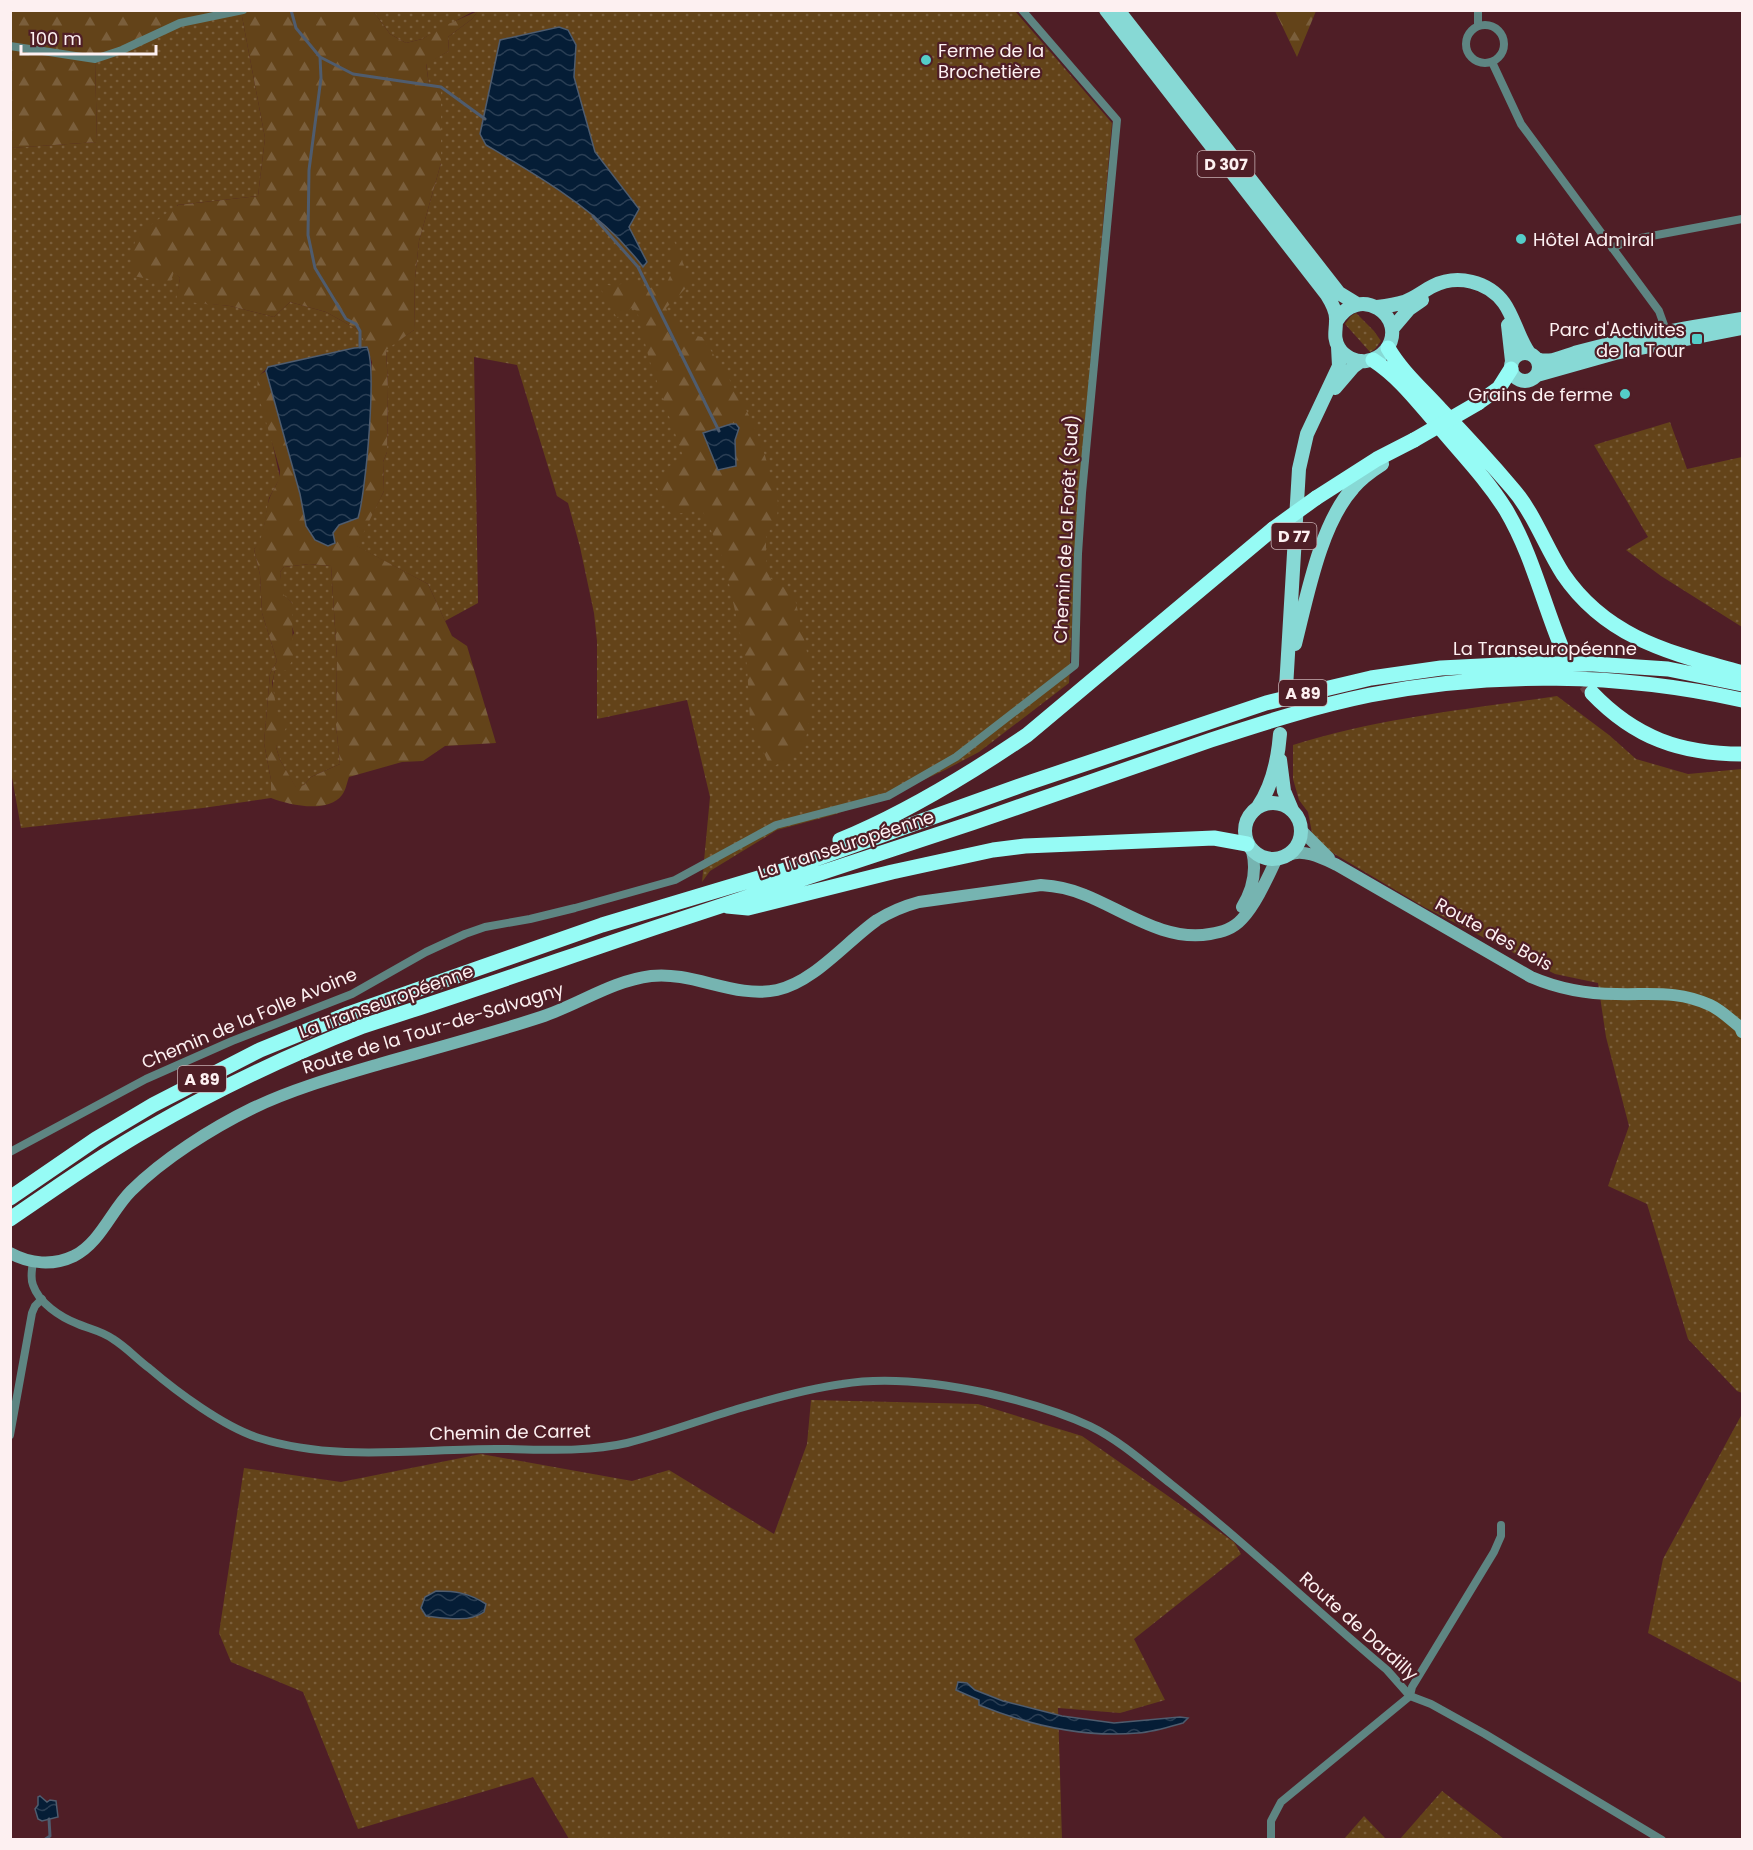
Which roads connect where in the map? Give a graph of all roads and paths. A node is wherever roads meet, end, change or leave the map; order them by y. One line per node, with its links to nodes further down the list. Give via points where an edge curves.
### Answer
1 (243, 10): 7 (street, via 180,23 95,59)
2 (1022, 10): 44 (street, Chemin de La Forêt (Sud), via 1117,120 1082,493 1075,665 956,757 888,796 776,825 675,880)
3 (1106, 10): 14 (main road, D 307, via 1318,281 1334,309)
4 (1118, 10): 11 (main road, D 307, via 1339,293)
5 (1479, 10): 6 (street)
6 (1478, 26): 8 (street, via 1466,39 1467,51 1474,60); 8 (street, via 1496,28 1503,37 1504,49)
7 (10, 46)
8 (1492, 62): 10 (street, via 1521,124)
9 (1743, 219): 10 (street, via 1630,240)
10 (1612, 248): 17 (street, via 1659,311)
11 (1357, 304): 12 (main road); 14 (main road, via 1345,310)
12 (1377, 308): 16 (main road, via 1387,316); 20 (main road, via 1406,301 1446,281 1481,284 1506,305)
13 (1743, 319): 17 (main road)
14 (1336, 322): 18 (main road)
15 (1743, 328): 17 (main road)
16 (1392, 329): 19 (main road); 22 (main road, via 1425,298 1440,290 1468,287 1490,298 1504,317 1511,337)
17 (1668, 336): 20 (main road, via 1612,343 1550,361); 23 (main road)
18 (1338, 347): 21 (main road, via 1350,358); 25 (main road, D 77, via 1339,366)
19 (1388, 348): 21 (main road); 30 (highway, via 1403,371 1514,489 1563,574 1586,603 1614,626 1640,640)
20 (1533, 356): 22 (main road, via 1521,353); 23 (main road, via 1540,367)
21 (1367, 361): 25 (main road, D 77, via 1357,363); 28 (highway, via 1387,369 1402,383 1484,477 1522,543)
22 (1512, 365): 24 (main road, via 1514,375); 26 (highway, via 1499,388)
23 (1537, 375): 24 (main road)
24 (1522, 380): 26 (main road)
25 (1322, 403): 29 (main road, D 77, via 1307,434 1299,469)
26 (1479, 405): 27 (highway, bridge)
27 (1415, 442): 29 (main road, via 1364,476 1335,515 1306,599); 42 (highway, bridge, via 1377,459 1273,529 1027,735 904,811 804,855)
28 (1561, 646)
29 (1287, 672): 32 (main road, D 77)
30 (1743, 673)
31 (1743, 684): 42 (highway, La Transeuropéenne / A 89, via 1668,669 1593,664 1441,668 1371,678 1266,703)
32 (1286, 688)
33 (1592, 693): 35 (highway, via 1623,722 1663,742 1694,751)
34 (1743, 700): 43 (highway, La Transeuropéenne / A 89, via 1681,688 1564,678 1460,683 1369,695 1242,730)
35 (1743, 754)
36 (1258, 807): 37 (main road, via 1276,803); 37 (main road, via 1269,787 1280,742 1284,791); 39 (main road, via 1245,827)
37 (1292, 810): 38 (main road)
38 (1302, 831): 40 (main road, via 1297,847); 41 (street, Route des Bois)
39 (1250, 847): 40 (main road, via 1267,859); 43 (highway, via 1214,837 1025,846 892,872 748,908); 45 (street, via 1255,867 1248,897 1236,915)
40 (1282, 858): 41 (street, Route des Bois, via 1299,852); 45 (street, Route de la Tour-de-Salvagny, via 1242,919 1222,932)
41 (1337, 865): 46 (street, Route des Bois, via 1550,985 1581,993 1672,994 1712,1006)
42 (782, 871): 48 (highway, La Transeuropéenne / A 89, via 602,925 368,1007 260,1050 153,1105)
43 (722, 905): 49 (highway, La Transeuropéenne / A 89, via 308,1048 147,1129)
44 (575, 909): 47 (street, Chemin de la Folle Avoine, via 465,934 352,994 146,1079)
45 (1209, 934): 51 (street, Route de la Tour-de-Salvagny, via 1164,931 1084,894 1041,885 903,907 879,919 802,980 778,990 735,989 673,976 637,978 543,1017 312,1083 253,1108 189,1146 130,1192 86,1250 60,1261)
46 (1743, 1032)
47 (10, 1152)
48 (10, 1198)
49 (10, 1219)
50 (10, 1253): 51 (street, Route de la Tour-de-Salvagny)
51 (33, 1262): 52 (street, via 33,1284)
52 (42, 1299): 53 (street, via 32,1313); 54 (street, Chemin de Carret, via 56,1313 117,1341 149,1369 223,1420 255,1437 330,1453 579,1450 660,1434 798,1392 882,1381 920,1383 1015,1400 1093,1427)
53 (10, 1435)
54 (1116, 1442): 56 (street, Route de Dardilly, via 1221,1524 1387,1670)
55 (1501, 1526): 56 (street, via 1494,1552)
56 (1410, 1696): 57 (street, via 1281,1802 1271,1821); 58 (street, Route de Dardilly, via 1485,1734)
57 (1271, 1839)
58 (1662, 1839)

